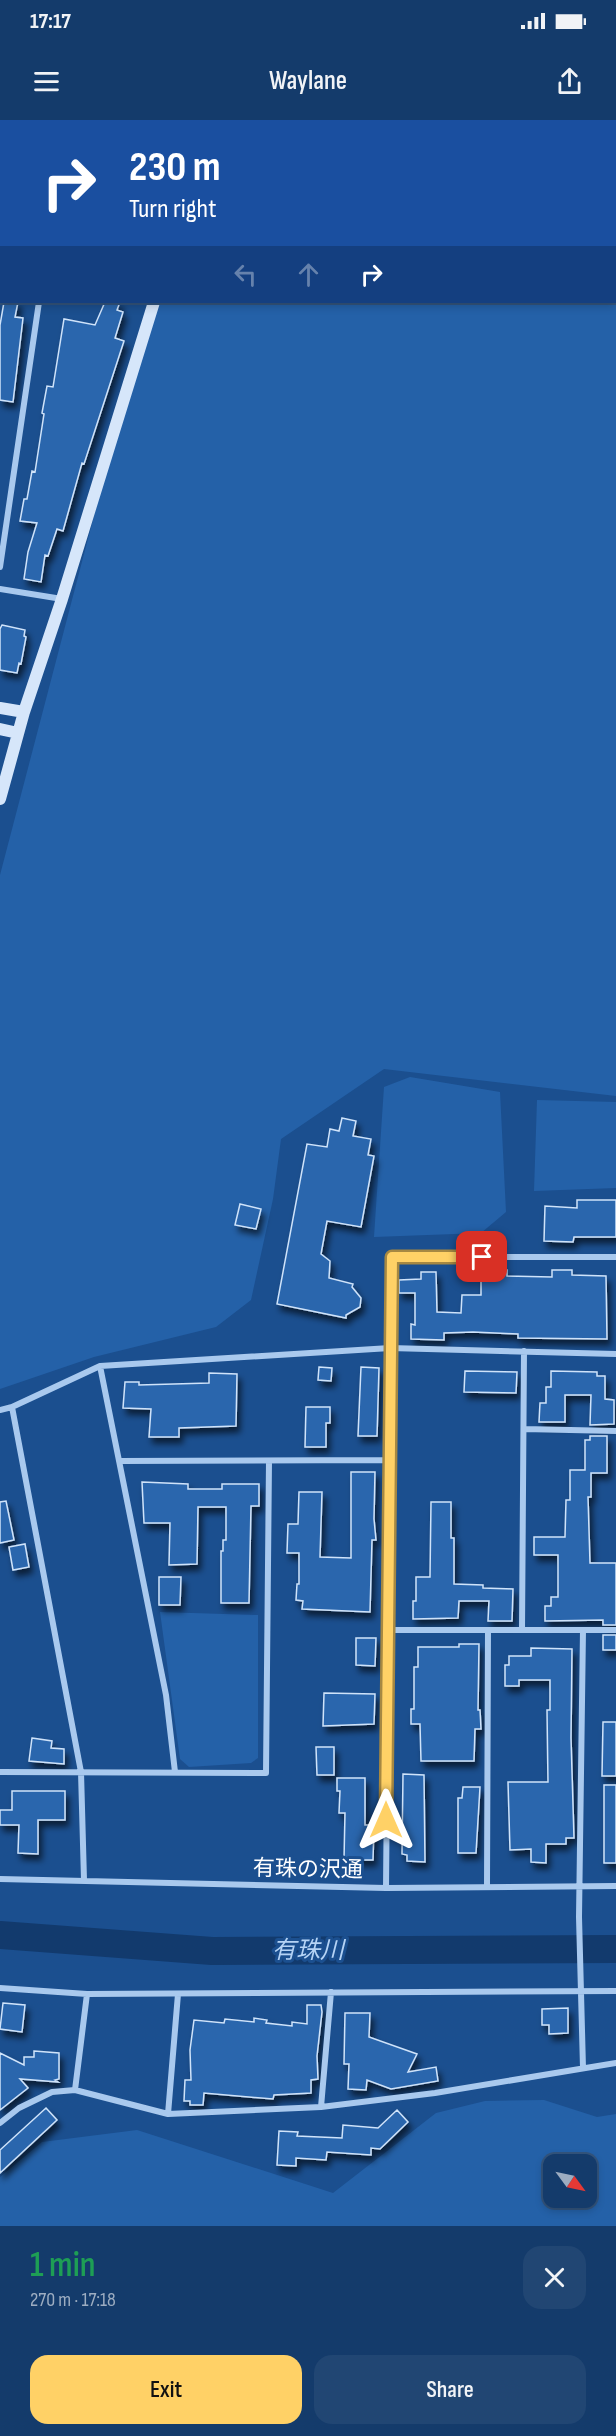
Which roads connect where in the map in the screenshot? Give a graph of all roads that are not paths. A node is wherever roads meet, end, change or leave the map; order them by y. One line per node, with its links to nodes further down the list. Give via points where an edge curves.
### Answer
1 (39, 303): 3 (street)
2 (154, 303): 5 (street)
3 (0, 567)
4 (0, 589): 5 (street)
5 (62, 599): 7 (street)
6 (0, 708): 7 (street)
7 (24, 712): 9 (street)
8 (0, 729): 9 (street)
9 (18, 733): 10 (street)
10 (0, 799)
11 (616, 1257): 12 (street, via 392,1257)
12 (390, 1348): 13 (street); 15 (street); 20 (street)
13 (524, 1351): 14 (street); 18 (street)
14 (616, 1354)
15 (100, 1366): 16 (street); 21 (street)
16 (12, 1407): 17 (street); 29 (street)
17 (0, 1410)
18 (524, 1429): 19 (street); 25 (street)
19 (616, 1431)
20 (389, 1460): 22 (street); 23 (street)
21 (120, 1461): 22 (street); 30 (street, via 166,1695)
22 (269, 1461): 30 (street, via 266,1773)
23 (387, 1630): 24 (street); 36 (street)
24 (488, 1630): 25 (street); 33 (street)
25 (522, 1630): 26 (street)
26 (583, 1630): 27 (street); 34 (street)
27 (616, 1630)
28 (0, 1772): 29 (street)
29 (81, 1772): 30 (street); 32 (street)
30 (175, 1772)
31 (0, 1879): 32 (street, 有珠の沢通)
32 (84, 1880): 36 (street, 有珠の沢通)
33 (487, 1886): 34 (street, 有珠の沢通); 36 (street, 有珠の沢通)
34 (581, 1886): 35 (street, 有珠の沢通); 40 (street)
35 (616, 1886)
36 (386, 1888)
37 (0, 1988): 41 (street)
38 (616, 1991): 40 (street)
39 (331, 1992): 40 (street); 42 (street); 46 (street)
40 (582, 1992): 44 (street)
41 (87, 1994): 42 (street); 45 (street)
42 (178, 1994): 47 (street)
43 (616, 2063): 44 (street)
44 (583, 2068): 46 (street)
45 (75, 2090): 47 (street); 48 (street, via 52,2092 19,2108)
46 (321, 2107): 47 (street)
47 (168, 2114)
48 (0, 2123)

